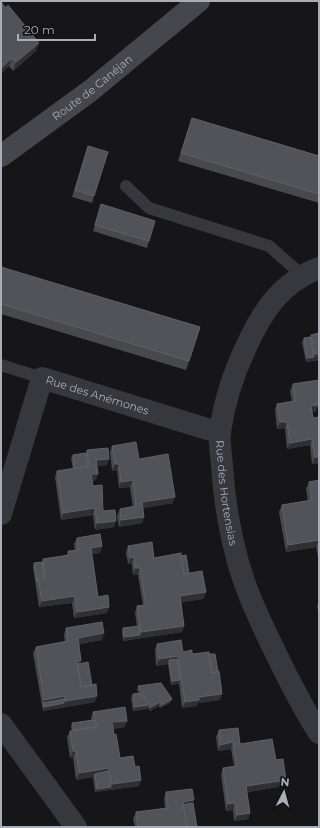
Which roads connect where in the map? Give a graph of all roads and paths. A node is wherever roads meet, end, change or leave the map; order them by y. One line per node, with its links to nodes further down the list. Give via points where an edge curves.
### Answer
1 (199, 1): 2 (street, Route de Canéjan, via 90,91)
2 (1, 156)
3 (126, 186): 4 (lane, via 149,208 269,246)
4 (310, 271): 7 (street, Rue des Hortensias, via 273,301 252,334 235,371)
5 (1, 365): 6 (lane)
6 (42, 378): 7 (street, Rue des Anémones); 8 (street, Rue des Anémones)
7 (220, 433): 10 (street, Rue des Hortensias, via 223,486 230,527 244,581 267,636)
8 (1, 514)
9 (1, 724): 11 (street)
10 (319, 734)
11 (76, 827)

